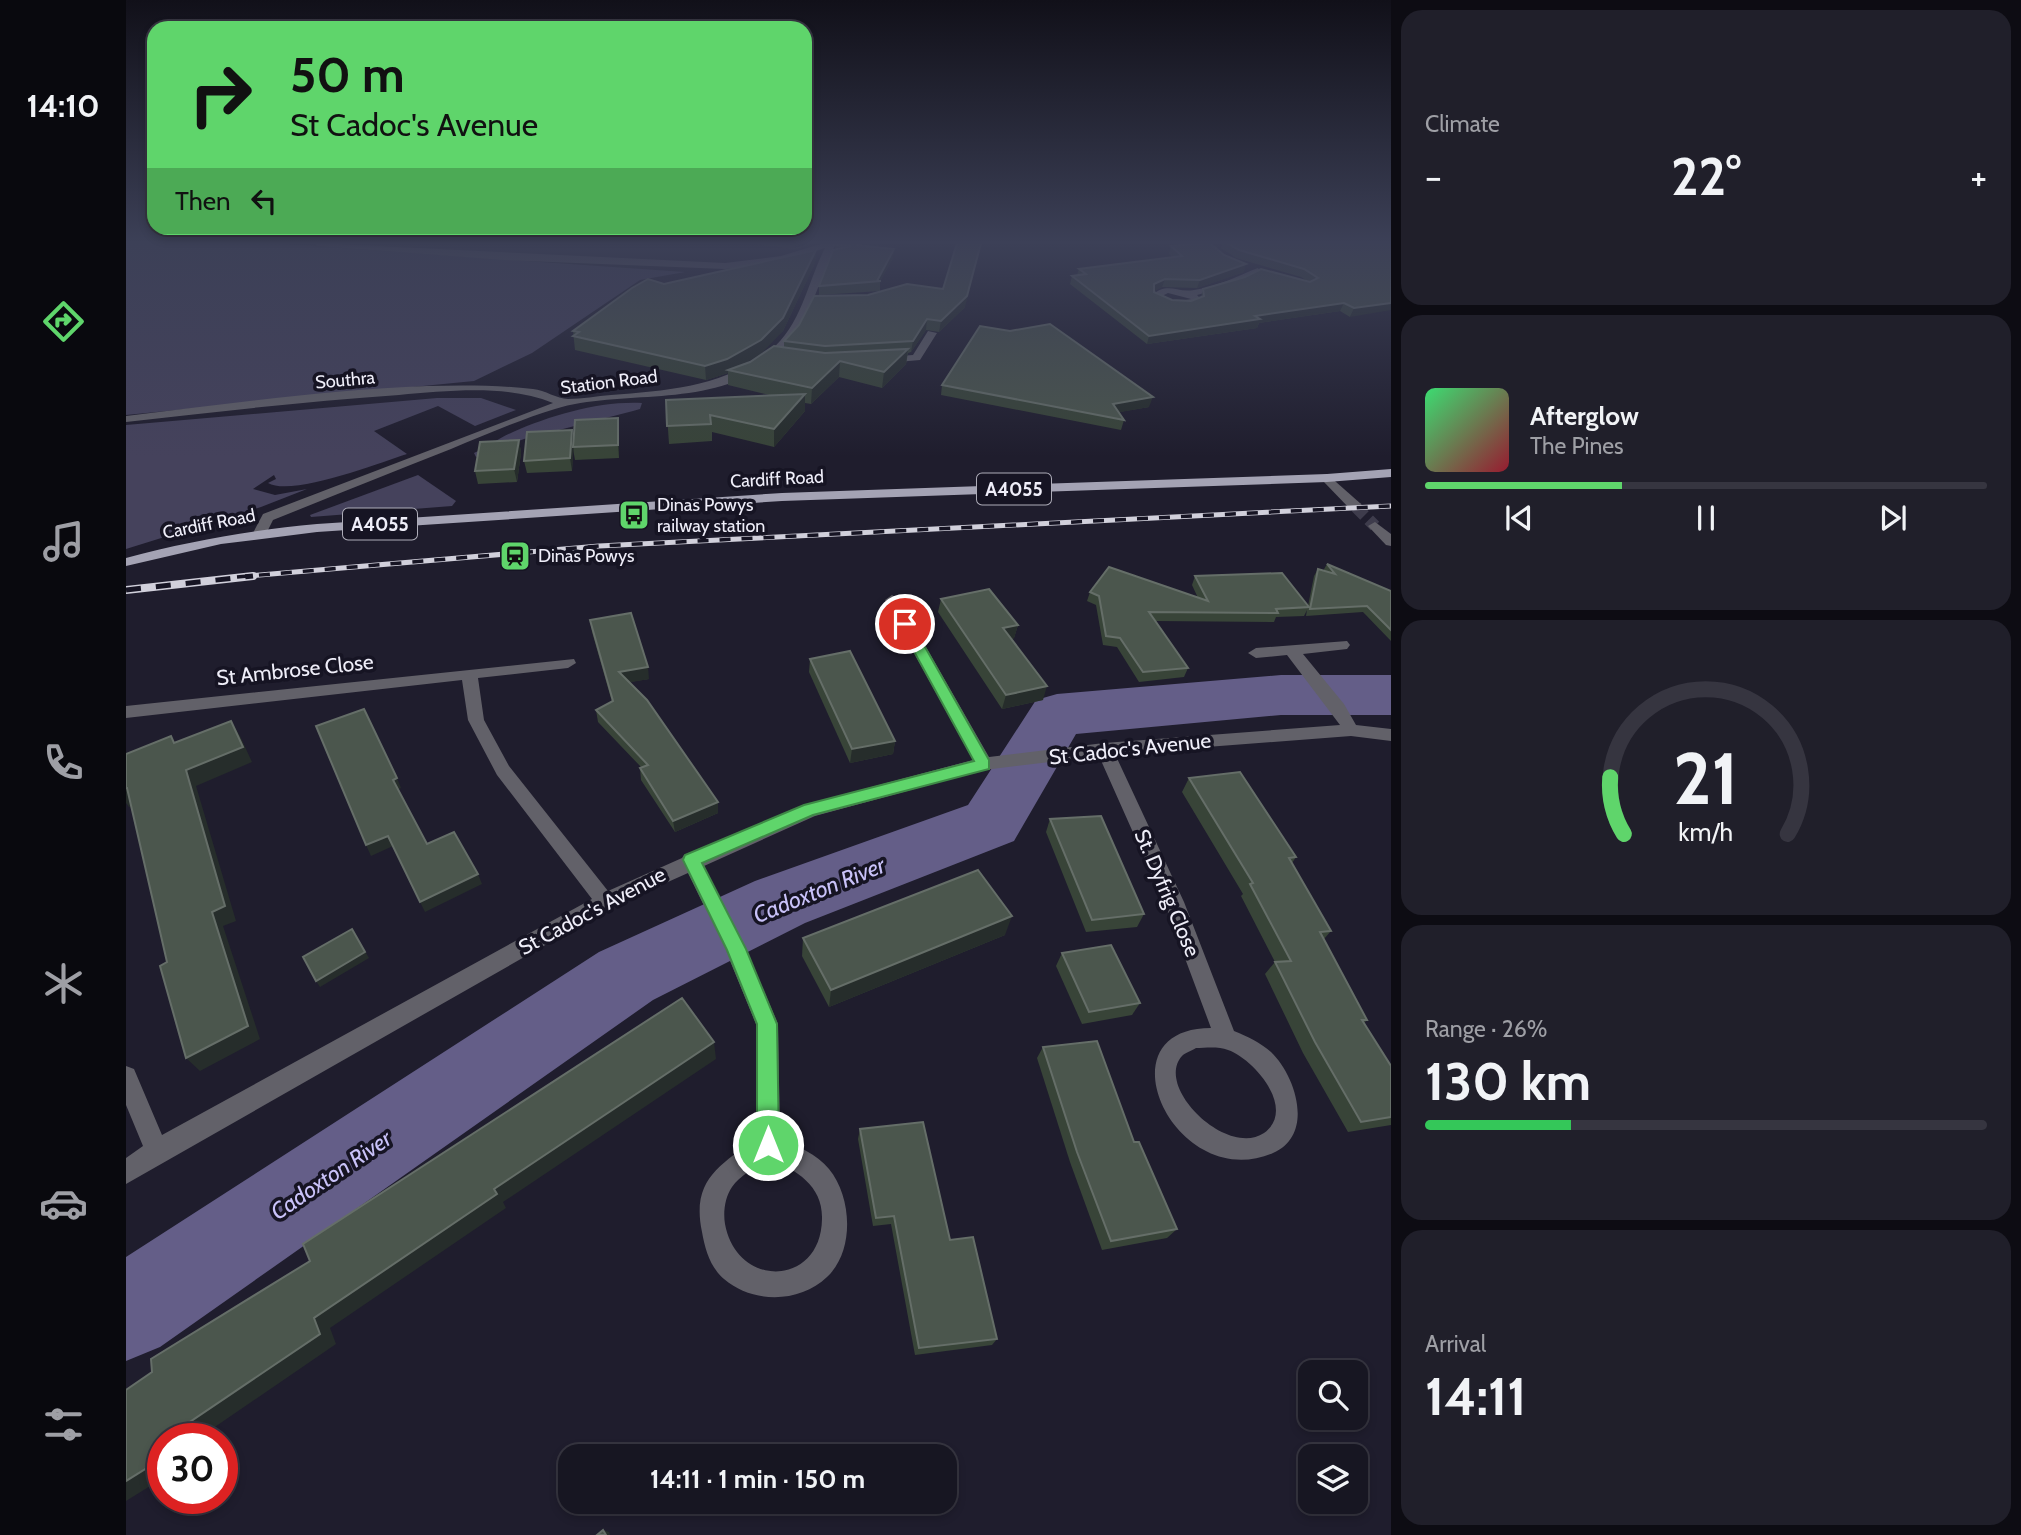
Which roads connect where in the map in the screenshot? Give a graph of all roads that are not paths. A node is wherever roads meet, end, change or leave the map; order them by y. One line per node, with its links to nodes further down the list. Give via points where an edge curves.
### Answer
1 (806, 315): 3 (street, Station Road)
2 (932, 333): 4 (street, via 916,358)
3 (770, 355): 5 (street); 6 (street, Station Road, via 755,366 691,389)
4 (879, 360)
5 (789, 361)
6 (564, 403): 7 (street, Southra, via 545,392 470,388); 12 (street, Station Road, via 287,508 268,517)
7 (126, 419)
8 (1391, 472): 9 (main road, Cardiff Road / A4055)
9 (1327, 478): 10 (street); 12 (main road, Cardiff Road / A4055, via 782,497)
10 (1356, 507)
11 (1375, 526): 13 (street)
12 (260, 533): 14 (main road, Cardiff Road / A4055)
13 (1391, 542)
14 (126, 562)
15 (892, 600): 25 (street)
16 (1342, 645): 17 (street)
17 (1291, 650): 18 (street); 22 (street)
18 (1256, 653)
19 (568, 663): 20 (street, St Ambrose Close)
20 (469, 674): 21 (street, St Ambrose Close); 27 (street, via 476,720 503,770)
21 (126, 712)
22 (1351, 730): 23 (street, St Cadoc's Avenue); 24 (street, St Cadoc's Avenue)
23 (1391, 735)
24 (1104, 749): 25 (street, St Cadoc's Avenue); 28 (street, St. Dyfrig Close, via 1174,902)
25 (984, 764): 26 (street, St Cadoc's Avenue, via 810,810)
26 (691, 860): 27 (street, St Cadoc's Avenue); 30 (street, via 767,1024)
27 (605, 901): 31 (street, St Cadoc's Avenue)
28 (1226, 1038): 28 (street, via 1265,1061 1288,1103 1287,1122 1275,1140 1258,1148 1223,1146 1201,1135 1182,1119 1165,1087 1165,1063 1172,1048 1204,1034)
29 (126, 1077): 31 (street)
30 (768, 1145): 30 (street, via 807,1163 823,1178 833,1198 836,1230 829,1252 815,1271 779,1287 756,1284 736,1273 721,1255 712,1233 711,1210 723,1178)
31 (158, 1151): 32 (street, St Cadoc's Avenue)
32 (126, 1172)

